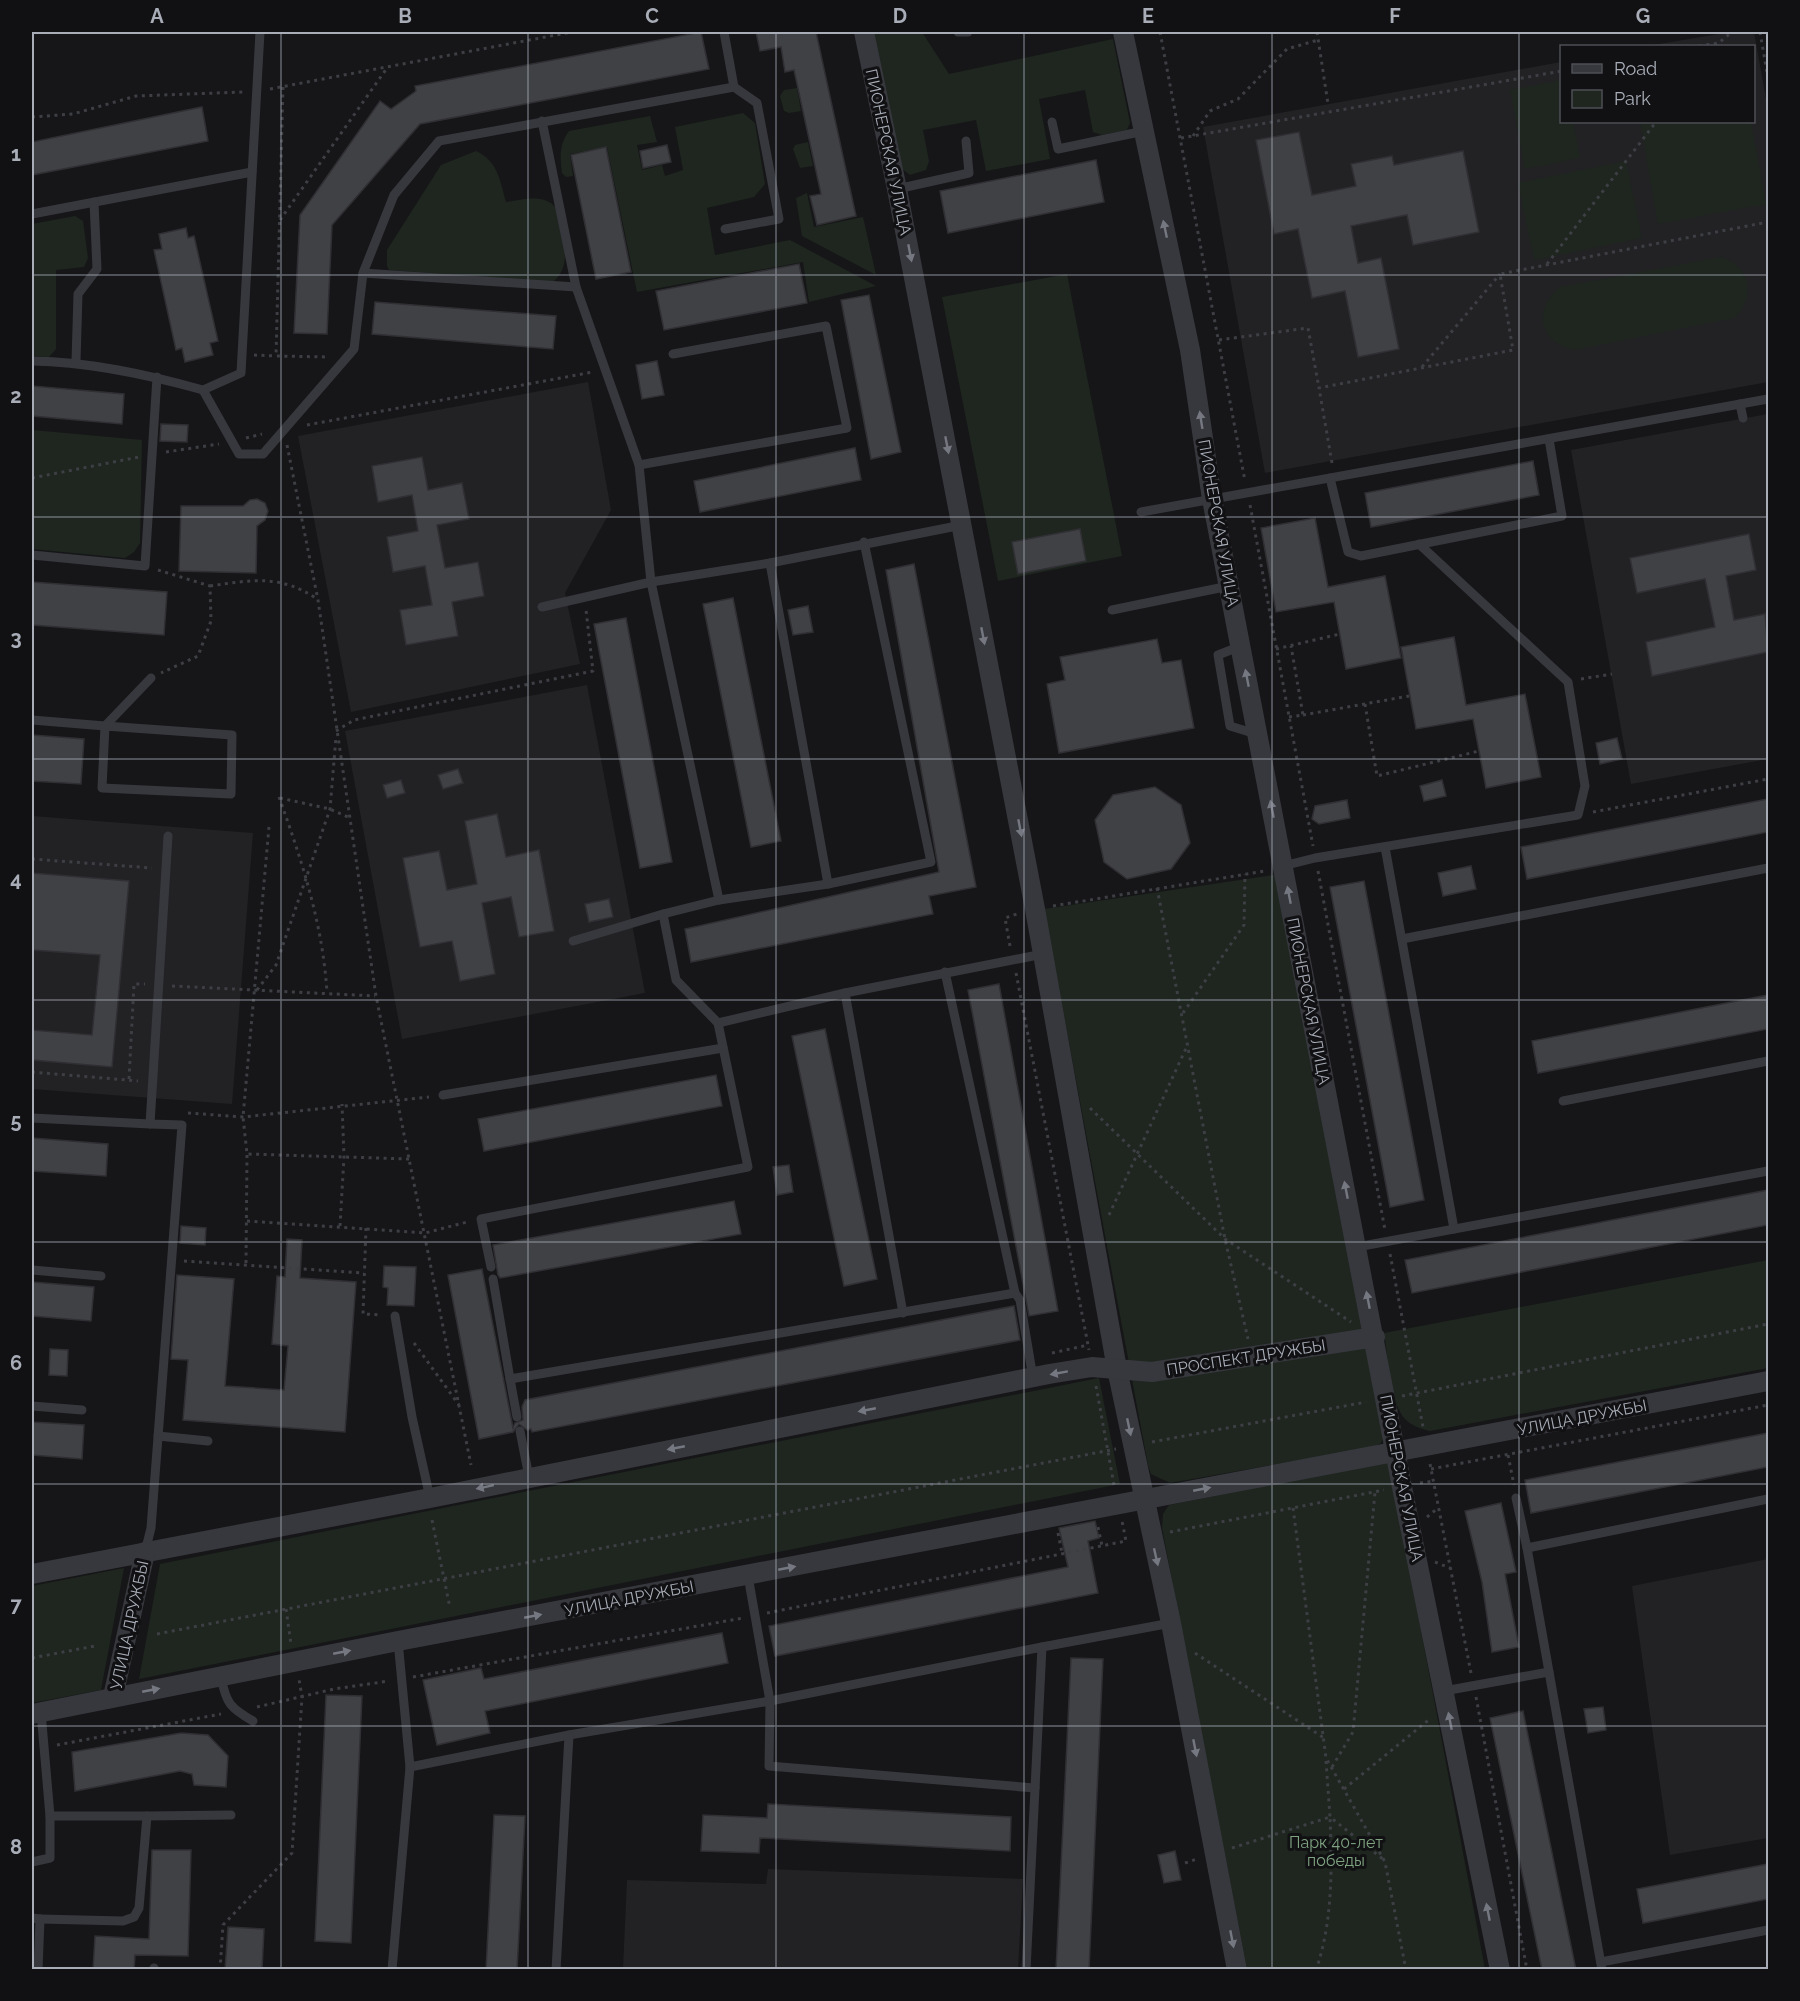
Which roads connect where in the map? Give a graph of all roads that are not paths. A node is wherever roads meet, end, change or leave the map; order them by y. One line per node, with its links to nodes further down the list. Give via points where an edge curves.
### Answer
1 (260, 32): 12 (lane)
2 (723, 32): 7 (lane)
3 (864, 32): 13 (street, ПИОНЕРСКАЯ УЛИЦА)
4 (958, 32): 5 (lane)
5 (968, 32)
6 (1123, 32): 10 (street, ПИОНЕРСКАЯ УЛИЦА)
7 (734, 87): 8 (lane); 16 (lane, via 757,103 779,219)
8 (542, 121): 17 (lane, via 439,141 394,195); 18 (lane)
9 (1052, 123): 10 (lane, via 1058,149)
10 (1144, 131): 30 (street, ПИОНЕРСКАЯ УЛИЦА, one-way to 10, via 1190,350)
11 (966, 141): 13 (lane, via 969,174)
12 (252, 172): 14 (lane); 23 (lane, via 241,373)
13 (897, 189): 32 (street, ПИОНЕРСКАЯ УЛИЦА, one-way to 32)
14 (94, 202): 15 (lane); 21 (lane, via 97,269 78,294)
15 (32, 214)
16 (725, 229)
17 (363, 273): 18 (lane); 23 (lane, via 354,350 263,454 238,454)
18 (576, 287): 28 (lane)
19 (673, 354): 28 (lane, via 826,326 847,428)
20 (32, 361): 21 (lane)
21 (76, 362): 22 (lane)
22 (157, 377): 23 (lane); 35 (lane, via 145,566)
23 (203, 390)
24 (1768, 399): 25 (lane)
25 (1740, 404): 26 (lane); 27 (lane)
26 (1743, 418)
27 (1549, 439): 29 (lane); 34 (lane, via 1562,516)
28 (639, 465): 37 (lane)
29 (1332, 477): 30 (lane); 34 (lane, via 1348,552 1361,556)
30 (1212, 499): 31 (lane); 38 (street, ПИОНЕРСКАЯ УЛИЦА)
31 (1141, 512)
32 (962, 525): 33 (lane); 53 (street, ПИОНЕРСКАЯ УЛИЦА, one-way to 53)
33 (864, 542): 36 (lane); 48 (lane, via 931,862)
34 (1419, 544): 45 (lane, via 1568,682 1585,786 1578,815)
35 (32, 555)
36 (770, 563): 37 (lane); 48 (lane)
37 (651, 582): 39 (lane); 49 (lane)
38 (1229, 586): 40 (lane); 46 (street, ПИОНЕРСКАЯ УЛИЦА, one-way to 38, via 1258,735)
39 (542, 608)
40 (1112, 610)
41 (151, 678): 43 (lane)
42 (32, 720): 43 (lane)
43 (105, 726): 43 (lane, via 102,788 231,794 232,735)
44 (168, 836): 62 (lane)
45 (1384, 847): 46 (lane); 51 (lane)
46 (1275, 868): 65 (street, ПИОНЕРСКАЯ УЛИЦА, one-way to 46)
47 (1768, 868): 51 (lane)
48 (828, 884): 49 (lane)
49 (719, 900): 50 (lane)
50 (663, 914): 52 (lane); 56 (lane, via 676,980)
51 (1402, 939): 64 (lane)
52 (573, 941)
53 (1043, 954): 54 (lane); 74 (street, ПИОНЕРСКАЯ УЛИЦА)
54 (945, 972): 55 (lane); 70 (lane)
55 (845, 993): 56 (lane); 71 (lane)
56 (718, 1023): 57 (lane)
57 (723, 1048): 59 (lane); 66 (lane, via 748,1167 481,1219)
58 (1768, 1061): 60 (lane)
59 (443, 1095)
60 (1563, 1101)
61 (32, 1118): 62 (lane)
62 (150, 1124): 82 (lane, via 182,1125)
63 (1768, 1171): 64 (lane)
64 (1454, 1229): 65 (lane)
65 (1357, 1247): 73 (street, ПИОНЕРСКАЯ УЛИЦА, one-way to 65)
66 (491, 1267)
67 (32, 1270): 68 (lane)
68 (101, 1276)
69 (493, 1279): 76 (lane)
70 (1015, 1293): 71 (lane); 75 (lane, via 1020,1300)
71 (903, 1313): 76 (lane)
72 (395, 1316): 86 (lane)
73 (1375, 1337): 74 (street, ПРОСПЕКТ ДРУЖБЫ, via 1152,1372); 84 (street, ПИОНЕРСКАЯ УЛИЦА)
74 (1117, 1370): 75 (street, УЛИЦА ДРУЖБЫ, one-way to 75, via 1092,1367); 88 (street, ПИОНЕРСКАЯ УЛИЦА, one-way to 88)
75 (1033, 1377): 85 (street, УЛИЦА ДРУЖБЫ, one-way to 85)
76 (510, 1379): 80 (lane)
77 (1768, 1381): 84 (street, УЛИЦА ДРУЖБЫ)
78 (32, 1406): 79 (lane)
79 (82, 1410)
80 (518, 1417)
81 (520, 1431): 85 (lane)
82 (158, 1436): 83 (lane); 91 (lane, via 151,1528)
83 (208, 1441)
84 (1396, 1452): 88 (street, one-way to 84); 100 (street, ПИОНЕРСКАЯ УЛИЦА)
85 (529, 1478): 86 (street, УЛИЦА ДРУЖБЫ, one-way to 86)
86 (430, 1498): 91 (street, УЛИЦА ДРУЖБЫ)
87 (1516, 1498): 90 (lane)
88 (1144, 1499): 93 (street, УЛИЦА ДРУЖБЫ, one-way to 88); 94 (street, ПИОНЕРСКАЯ УЛИЦА, one-way to 94)
89 (1768, 1499): 90 (lane)
90 (1527, 1548): 97 (lane)
91 (145, 1552): 92 (street, УЛИЦА ДРУЖБЫ); 99 (street, УЛИЦА ДРУЖБЫ)
92 (32, 1574)
93 (748, 1576): 95 (street, УЛИЦА ДРУЖБЫ, one-way to 93); 101 (lane)
94 (1172, 1631): 96 (lane); 118 (street, ПИОНЕРСКАЯ УЛИЦА, one-way to 118)
95 (398, 1641): 98 (street, УЛИЦА ДРУЖБЫ, one-way to 95); 105 (lane)
96 (1042, 1647): 101 (lane); 106 (lane)
97 (1549, 1672): 100 (lane, via 1473,1685); 113 (lane)
98 (221, 1677): 99 (street, УЛИЦА ДРУЖБЫ, one-way to 98); 103 (lane, via 225,1699)
99 (113, 1697): 102 (street, УЛИЦА ДРУЖБЫ)
100 (1446, 1698): 119 (street, ПИОНЕРСКАЯ УЛИЦА, one-way to 100)
101 (770, 1701): 104 (lane); 106 (lane, via 769,1766)
102 (36, 1713): 108 (lane)
103 (253, 1720)
104 (569, 1735): 105 (lane); 116 (lane)
105 (410, 1767): 115 (lane)
106 (1035, 1788): 117 (lane)
107 (231, 1815): 109 (lane)
108 (50, 1816): 109 (lane); 110 (lane, via 50,1858)
109 (147, 1816): 111 (lane, via 139,1908 134,1917 123,1921)
110 (32, 1862)
111 (36, 1918): 114 (lane)
112 (1768, 1930): 113 (lane)
113 (1601, 1966)
114 (38, 1970)
115 (392, 1970)
116 (556, 1970)
117 (1026, 1970)
118 (1238, 1970)
119 (1500, 1970)

